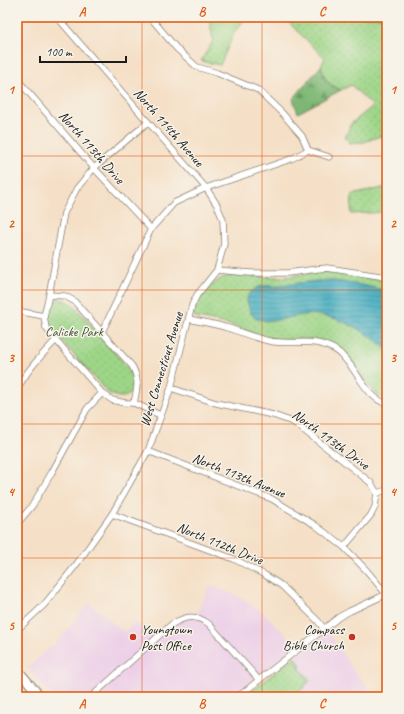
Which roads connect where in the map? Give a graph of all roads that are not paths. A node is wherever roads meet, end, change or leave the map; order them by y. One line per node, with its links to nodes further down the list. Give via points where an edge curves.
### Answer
1 (57, 17): 4 (street, North 114th Avenue)
2 (150, 17): 5 (street, via 177,49 197,67 258,90 302,136)
3 (17, 79): 7 (street, North 113th Drive)
4 (148, 122): 7 (street); 8 (street, North 114th Avenue)
5 (308, 150): 6 (street); 8 (street, via 291,159)
6 (329, 156)
7 (94, 168): 9 (street, North 113th Drive); 12 (street, via 77,188 64,213)
8 (206, 188): 9 (street, via 174,203); 10 (street, North 114th Avenue, via 223,220 224,244)
9 (151, 229): 16 (street)
10 (217, 270): 11 (street, via 288,273 328,268); 15 (street, West Connecticut Avenue, via 197,295)
11 (387, 278)
12 (49, 295): 14 (street); 16 (street, via 65,296 74,301)
13 (17, 311): 14 (street)
14 (44, 316): 17 (street, via 46,328)
15 (189, 319): 18 (street, West Connecticut Avenue); 22 (street, via 280,343 322,344 339,352 370,394)
16 (102, 332): 21 (street, via 136,373 138,384)
17 (56, 340): 19 (street, via 34,364); 20 (street)
18 (171, 388): 23 (street, West Connecticut Avenue); 26 (street, North 113th Drive, via 216,403 273,415 293,422 372,483)
19 (17, 390)
20 (102, 393): 21 (street, via 112,400); 28 (street, via 87,409 32,506)
21 (134, 403): 23 (street)
22 (387, 404)
23 (160, 415): 24 (street, West Connecticut Avenue)
24 (148, 451): 27 (street, West Connecticut Avenue); 29 (street, North 113th Avenue, via 272,499)
25 (387, 490): 26 (street)
26 (377, 493): 29 (street, via 371,515)
27 (112, 514): 31 (street, North 112th Drive, via 234,559 265,575 282,586); 32 (street, West Connecticut Avenue, via 44,605)
28 (17, 524)
29 (344, 546): 30 (street, North 113th Avenue)
30 (387, 594): 31 (street, via 350,611)
31 (324, 628): 34 (street)
32 (17, 630)
33 (17, 669): 35 (street)
34 (259, 680): 36 (street, via 209,624 202,619 191,617 172,624); 37 (street)
35 (41, 697)
36 (91, 697)
37 (238, 697)

